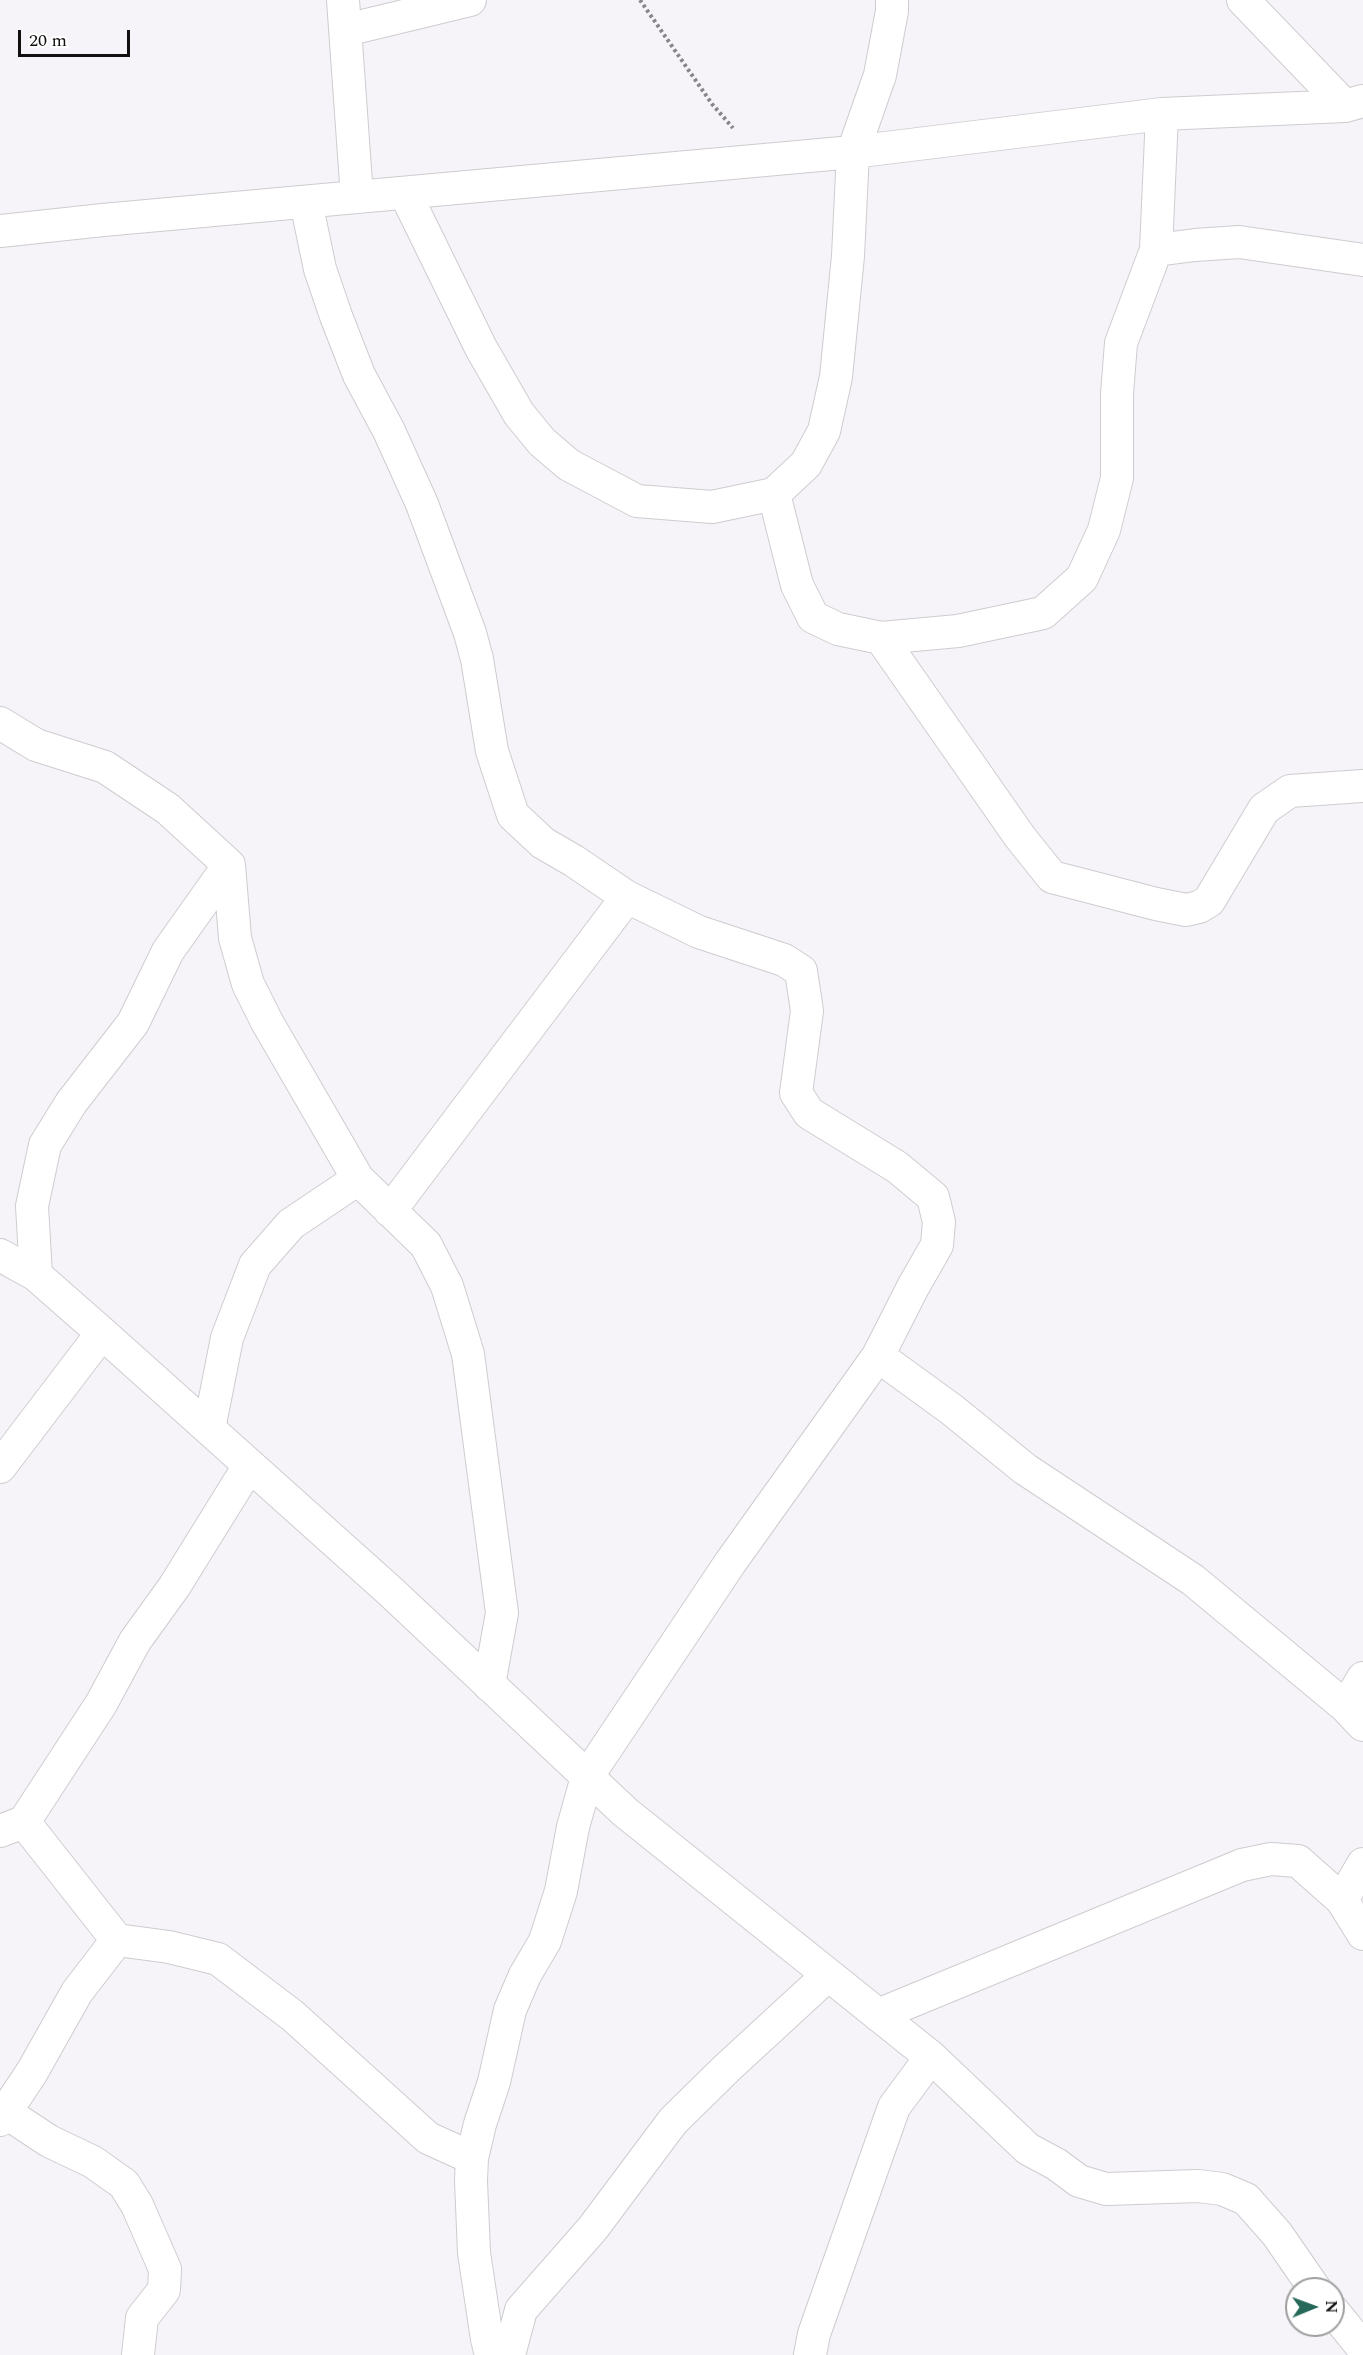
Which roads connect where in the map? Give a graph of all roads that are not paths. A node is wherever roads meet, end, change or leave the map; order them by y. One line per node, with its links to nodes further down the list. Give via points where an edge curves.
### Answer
1 (470, 0): 4 (street)
2 (892, 0): 7 (street, via 880,75)
3 (1243, 0): 5 (street)
4 (345, 15): 9 (street)
5 (1354, 104): 6 (street)
6 (1162, 114): 7 (street); 12 (street)
7 (853, 152): 8 (street); 14 (street, via 836,377 824,431 806,464)
8 (405, 192): 9 (street); 14 (street, via 481,348 519,414 542,442 569,465 637,501 712,507)
9 (357, 197): 10 (street)
10 (306, 202): 11 (street); 19 (street, via 336,316 359,375 422,504 470,633 492,751 513,814 543,843)
11 (0, 231)
12 (1156, 250): 13 (street, via 1239,242); 15 (street, via 1121,343 1117,478 1104,530 1082,578 1043,613 958,631)
13 (1363, 260)
14 (774, 494): 15 (street, via 796,585 813,617 838,629)
15 (881, 638): 17 (street, via 1052,877 1156,904 1186,910 1199,907 1209,901 1264,809 1290,791)
16 (0, 723): 18 (street, via 36,745 105,767 168,809)
17 (1363, 786)
18 (229, 865): 20 (street, via 235,938 248,984); 23 (street, via 168,951 133,1023 71,1103 45,1145 32,1206)
19 (627, 897): 21 (street); 25 (street, via 699,932 784,960 801,971 807,1011 796,1093 809,1113 897,1167 933,1197 939,1222 937,1245)
20 (357, 1179): 21 (street); 26 (street, via 291,1224 255,1265 227,1338)
21 (390, 1211): 30 (street, via 426,1245 447,1286 468,1354 502,1613)
22 (0, 1256): 23 (street)
23 (36, 1275): 24 (street)
24 (102, 1333): 26 (street); 28 (street)
25 (878, 1356): 31 (street, via 1025,1469 1193,1580); 32 (street, via 723,1572)
26 (209, 1429): 27 (street)
27 (249, 1466): 30 (street); 33 (street, via 174,1587 135,1641 101,1704)
28 (0, 1467)
29 (1363, 1678): 31 (street)
30 (489, 1685): 32 (street)
31 (1355, 1716)
32 (587, 1777): 38 (street); 42 (street, via 561,1891 545,1941 510,2010)
33 (12, 1826): 37 (street)
34 (1363, 1864): 35 (street)
35 (1342, 1900): 36 (street); 39 (street, via 1298,1861 1271,1859 1242,1865)
36 (1363, 1934)
37 (117, 1940): 41 (street, via 77,1992); 42 (street, via 218,1959 293,2016 428,2138)
38 (828, 1975): 39 (street); 48 (street, via 673,2121 593,2228 521,2310)
39 (878, 2014): 40 (street)
40 (931, 2057): 43 (street, via 1028,2150 1079,2181 1106,2189 1198,2186 1222,2189 1246,2199); 49 (street, via 894,2107)
41 (2, 2116): 46 (street, via 93,2162 124,2184 137,2205 165,2269 164,2290 142,2318)
42 (472, 2158): 47 (street, via 474,2253)
43 (1307, 2277)
44 (1345, 2326): 45 (street)
45 (1363, 2348)
46 (138, 2355)
47 (491, 2355)
48 (509, 2355)
49 (810, 2355)

